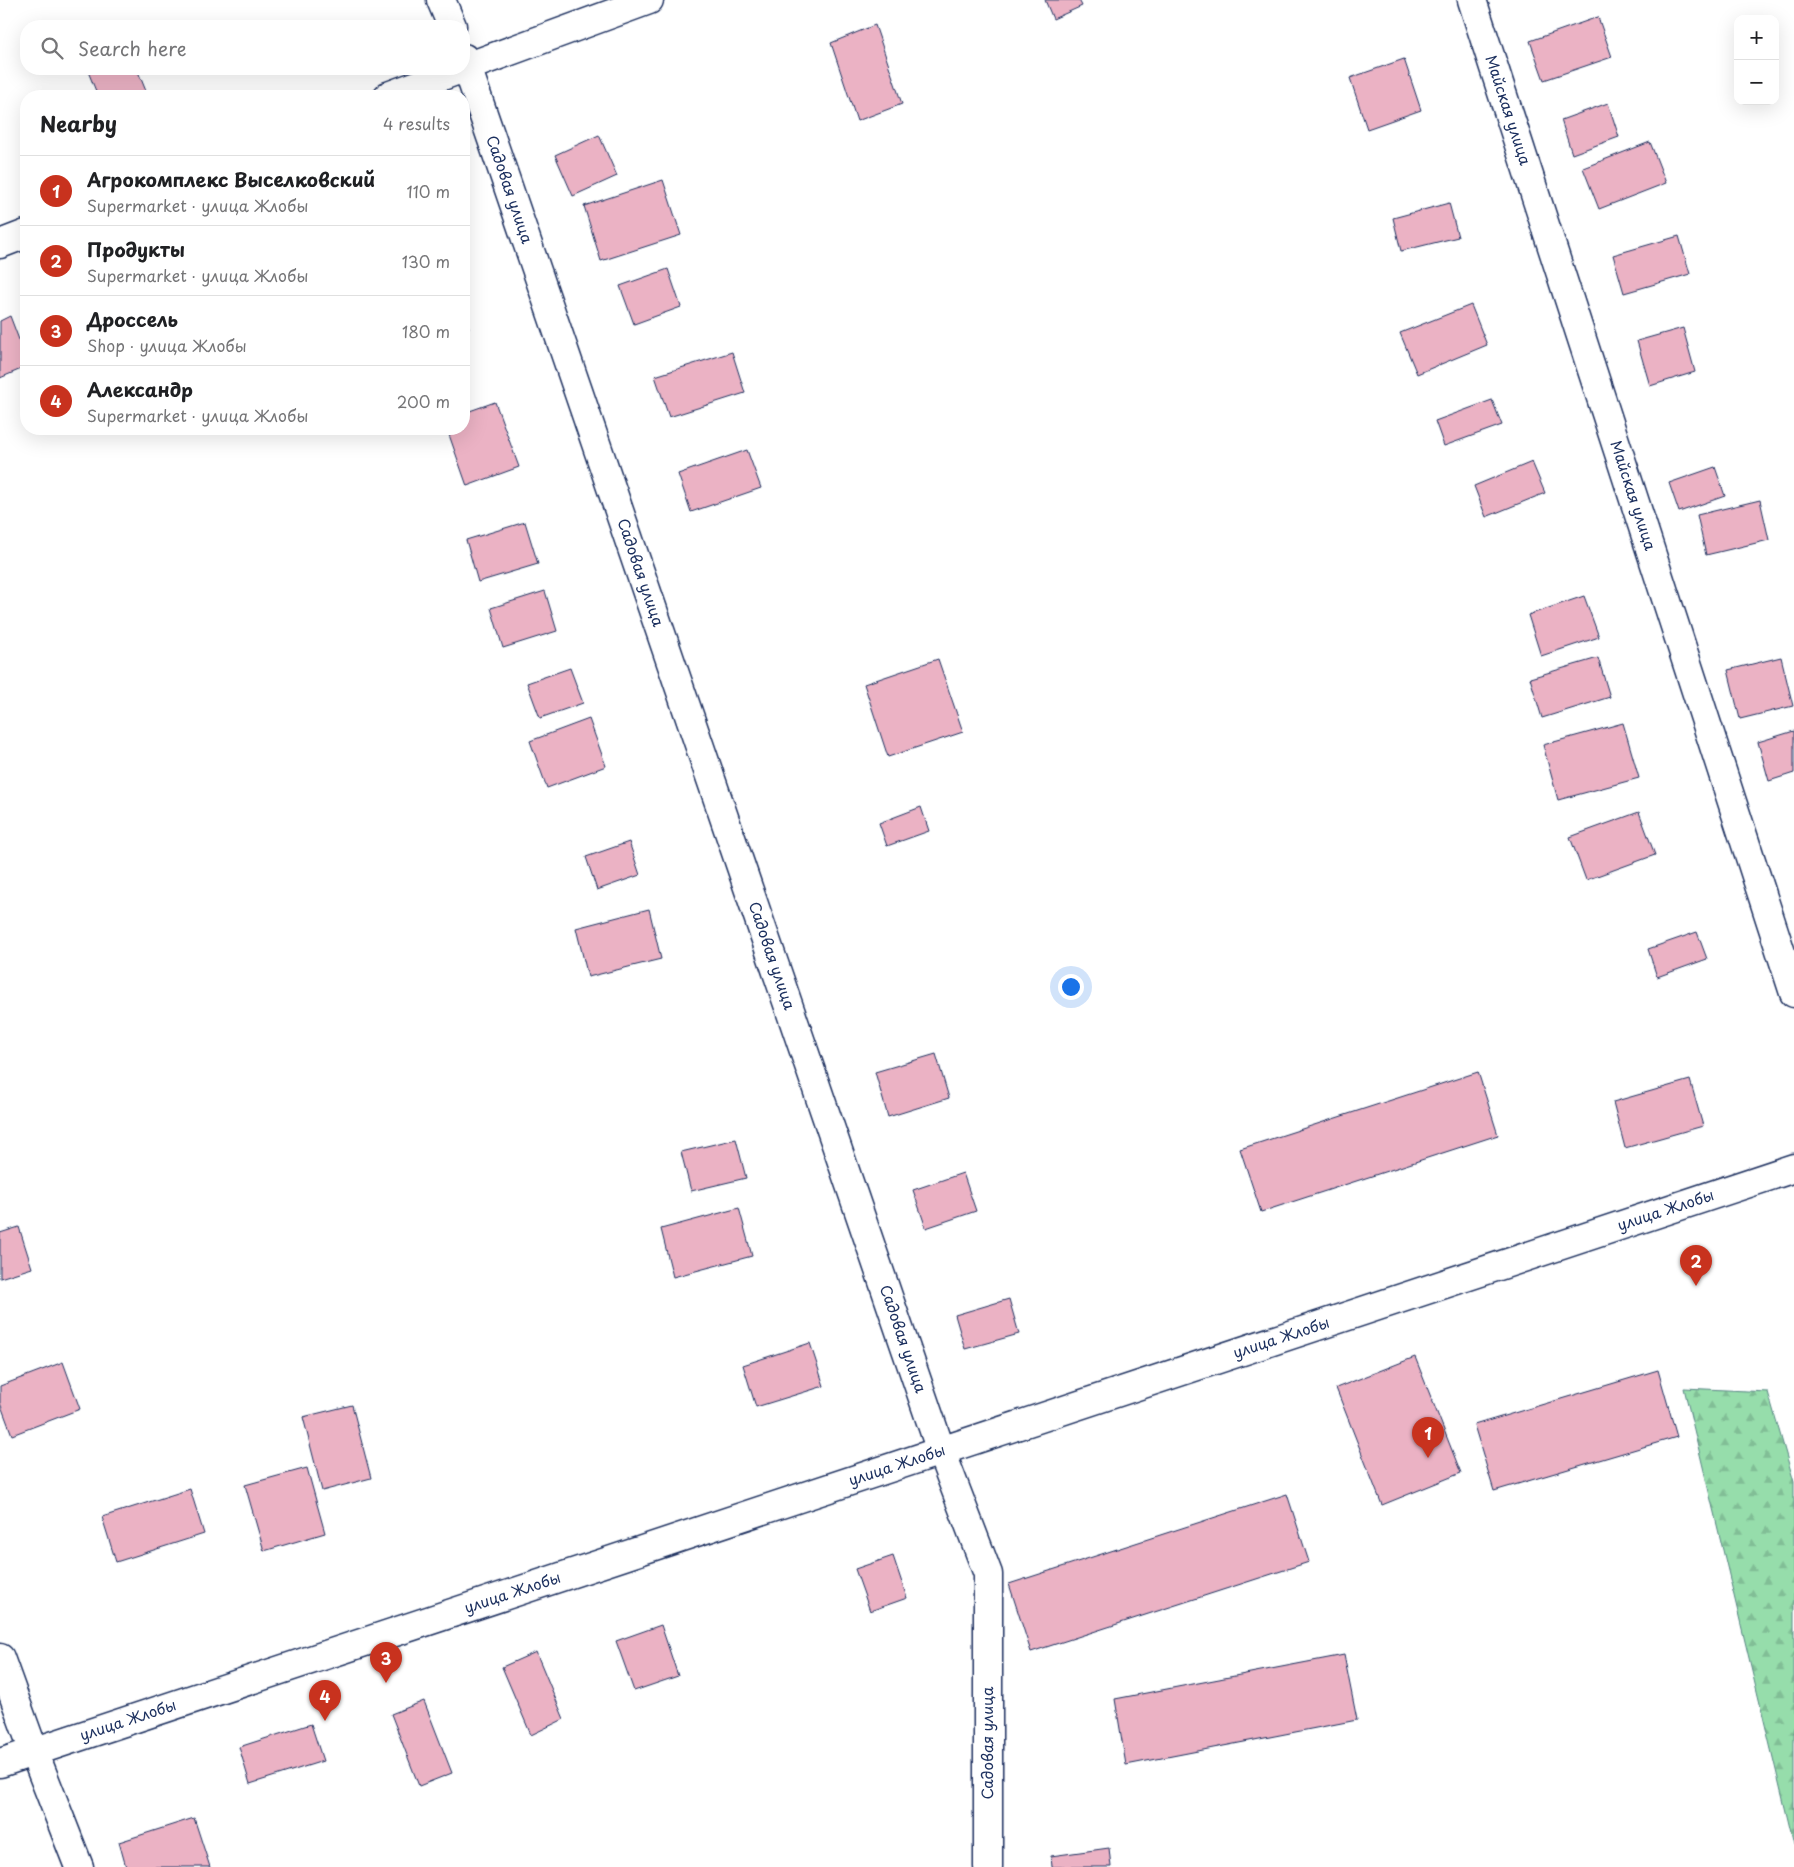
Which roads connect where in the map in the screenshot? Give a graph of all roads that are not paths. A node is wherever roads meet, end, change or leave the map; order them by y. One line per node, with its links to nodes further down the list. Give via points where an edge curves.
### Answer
1 (442, 0): 4 (street)
2 (649, 0): 5 (street)
3 (1472, 0): 11 (street, Майская улица)
4 (450, 20)
5 (470, 63)
6 (439, 75): 8 (street)
7 (467, 75): 13 (street, Садовая улица)
8 (403, 90)
9 (20, 236): 10 (street)
10 (0, 244)
11 (1794, 992)
12 (1794, 1168): 13 (street, улица Жлобы)
13 (941, 1451): 15 (street, улица Жлобы); 18 (street, Садовая улица, via 988,1574)
14 (0, 1658): 15 (street)
15 (34, 1752): 16 (street, улица Жлобы); 17 (street)
16 (0, 1763)
17 (79, 1867)
18 (988, 1867)

